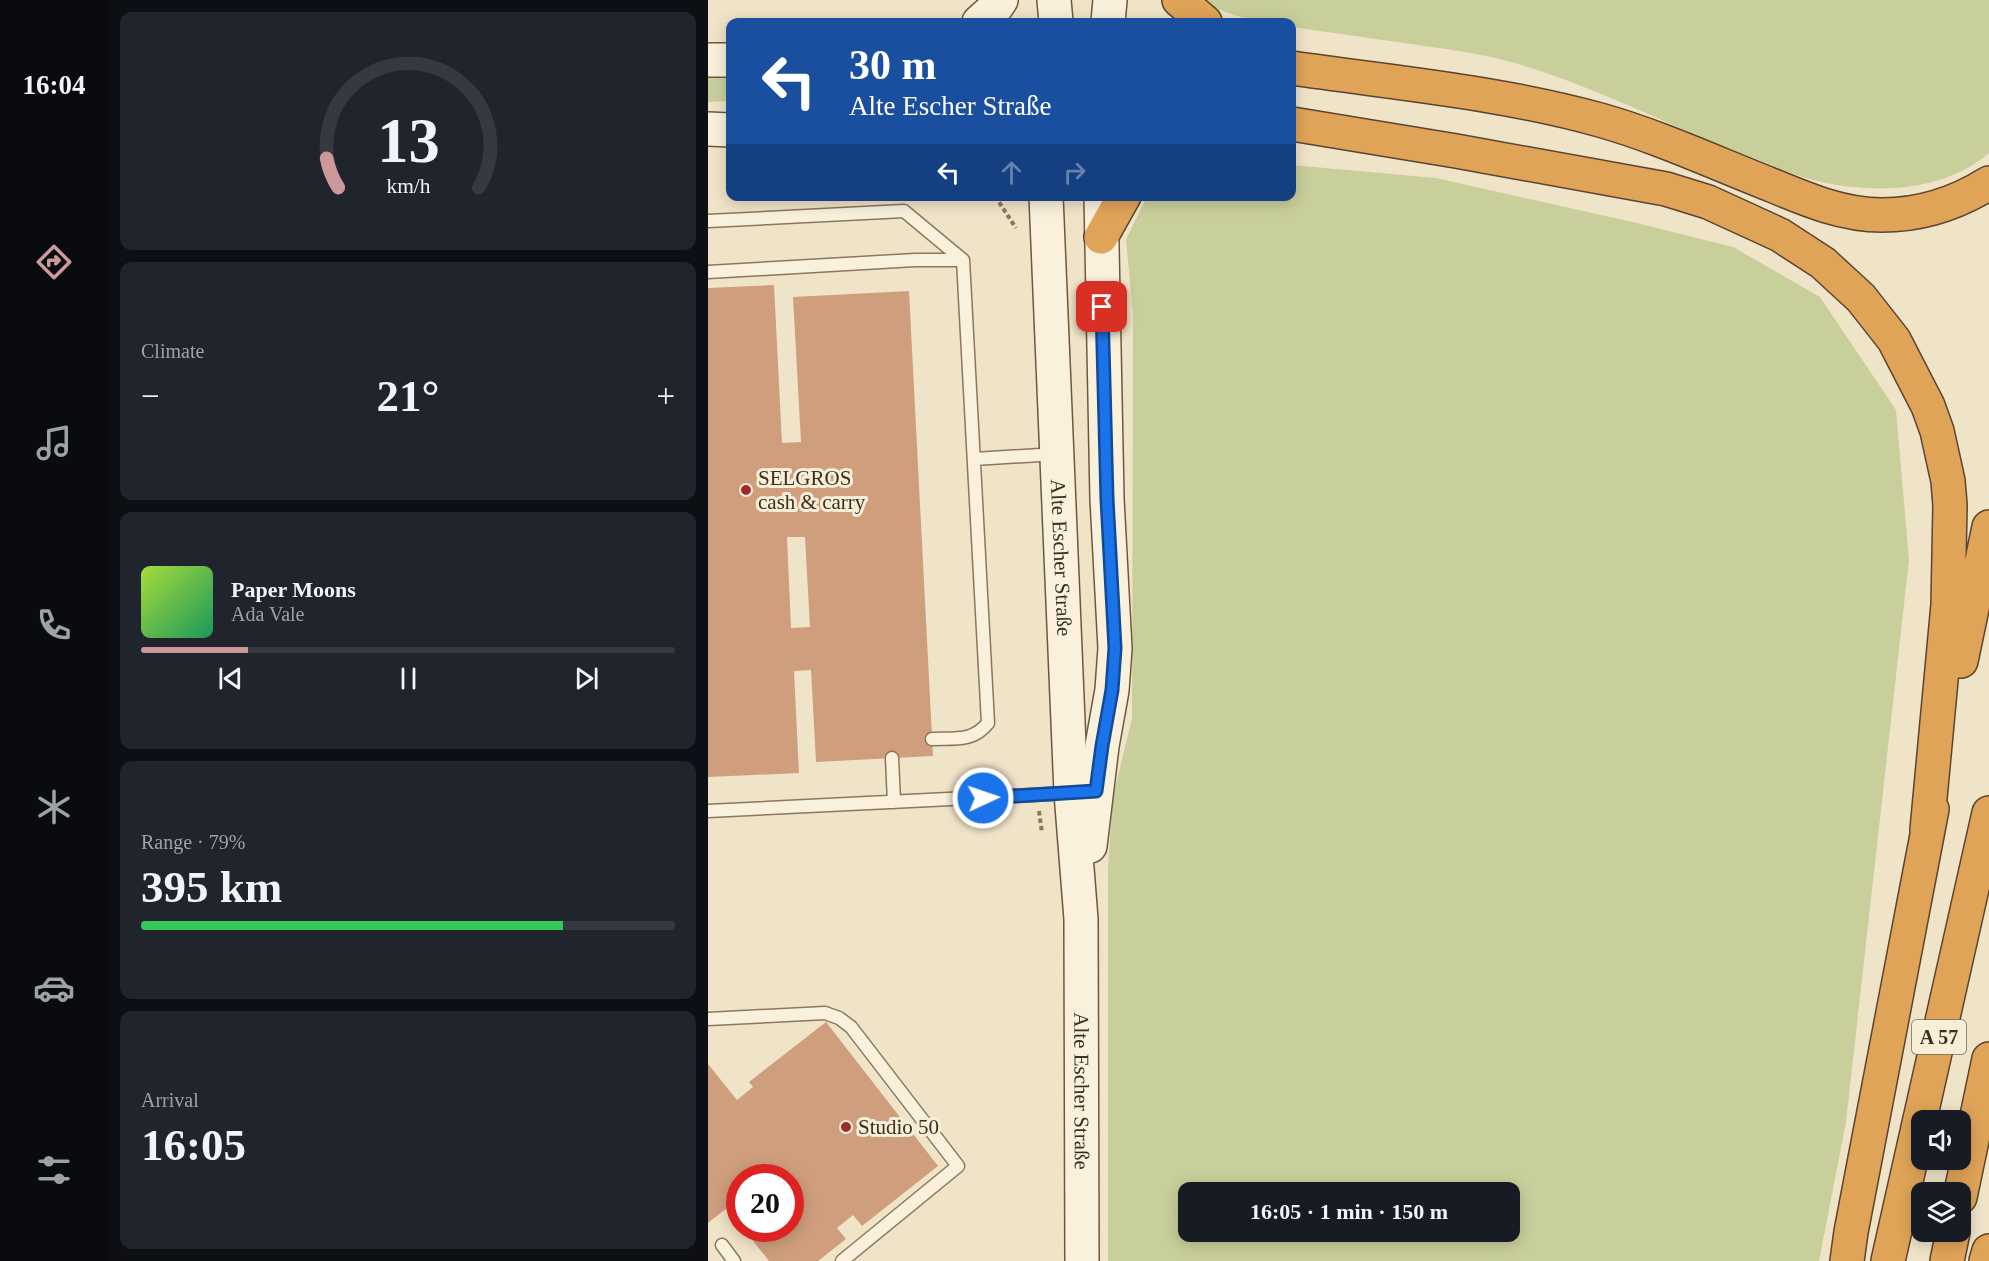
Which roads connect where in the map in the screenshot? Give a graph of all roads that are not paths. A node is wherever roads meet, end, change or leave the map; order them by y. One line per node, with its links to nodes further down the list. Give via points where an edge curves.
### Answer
1 (1001, 0): 5 (street)
2 (1054, 0): 6 (street)
3 (1110, 0): 7 (street)
4 (1179, 0): 8 (highway)
5 (984, 18)
6 (1056, 18)
7 (1108, 18)
8 (1200, 18)
9 (708, 60): 10 (street)
10 (726, 60)
11 (1296, 69): 15 (highway, via 1498,97 1601,121 1818,204 1854,212 1908,213 1948,205)
12 (1296, 125): 34 (highway, via 1666,189 1708,202 1780,235 1823,263 1861,298 1894,340 1923,396 1937,431 1948,481 1948,605)
13 (708, 129): 14 (street)
14 (726, 130)
15 (1989, 183)
16 (1024, 201): 22 (street, via 1032,210)
17 (1046, 201): 22 (street, Alte Escher Straße)
18 (1101, 201): 21 (street, Alte Escher Straße)
19 (1121, 201): 21 (highway)
20 (708, 221): 23 (lane, via 904,211)
21 (1101, 237): 30 (street, Alte Escher Straße, via 1115,648 1102,746)
22 (1048, 252): 25 (street, Alte Escher Straße)
23 (963, 260): 24 (lane); 26 (lane)
24 (708, 272)
25 (1058, 454): 26 (lane); 30 (street, Alte Escher Straße)
26 (974, 459): 28 (lane, via 988,723 980,733 969,737)
27 (1989, 528): 34 (highway)
28 (932, 739)
29 (892, 758): 31 (lane)
30 (1084, 792): 31 (lane); 43 (street, Alte Escher Straße)
31 (894, 802): 32 (lane)
32 (708, 811)
33 (1989, 813): 45 (highway, A 57)
34 (1927, 830): 44 (highway)
35 (708, 1019): 42 (lane, via 825,1013 839,1018 851,1026 958,1166)
36 (1989, 1059): 37 (highway, A 57)
37 (1963, 1182)
38 (1951, 1242): 46 (highway)
39 (722, 1245): 41 (lane)
40 (1989, 1251): 47 (highway)
41 (734, 1261)
42 (842, 1261)
43 (1082, 1261)
44 (1847, 1261)
45 (1888, 1261)
46 (1947, 1261)
47 (1986, 1261)

